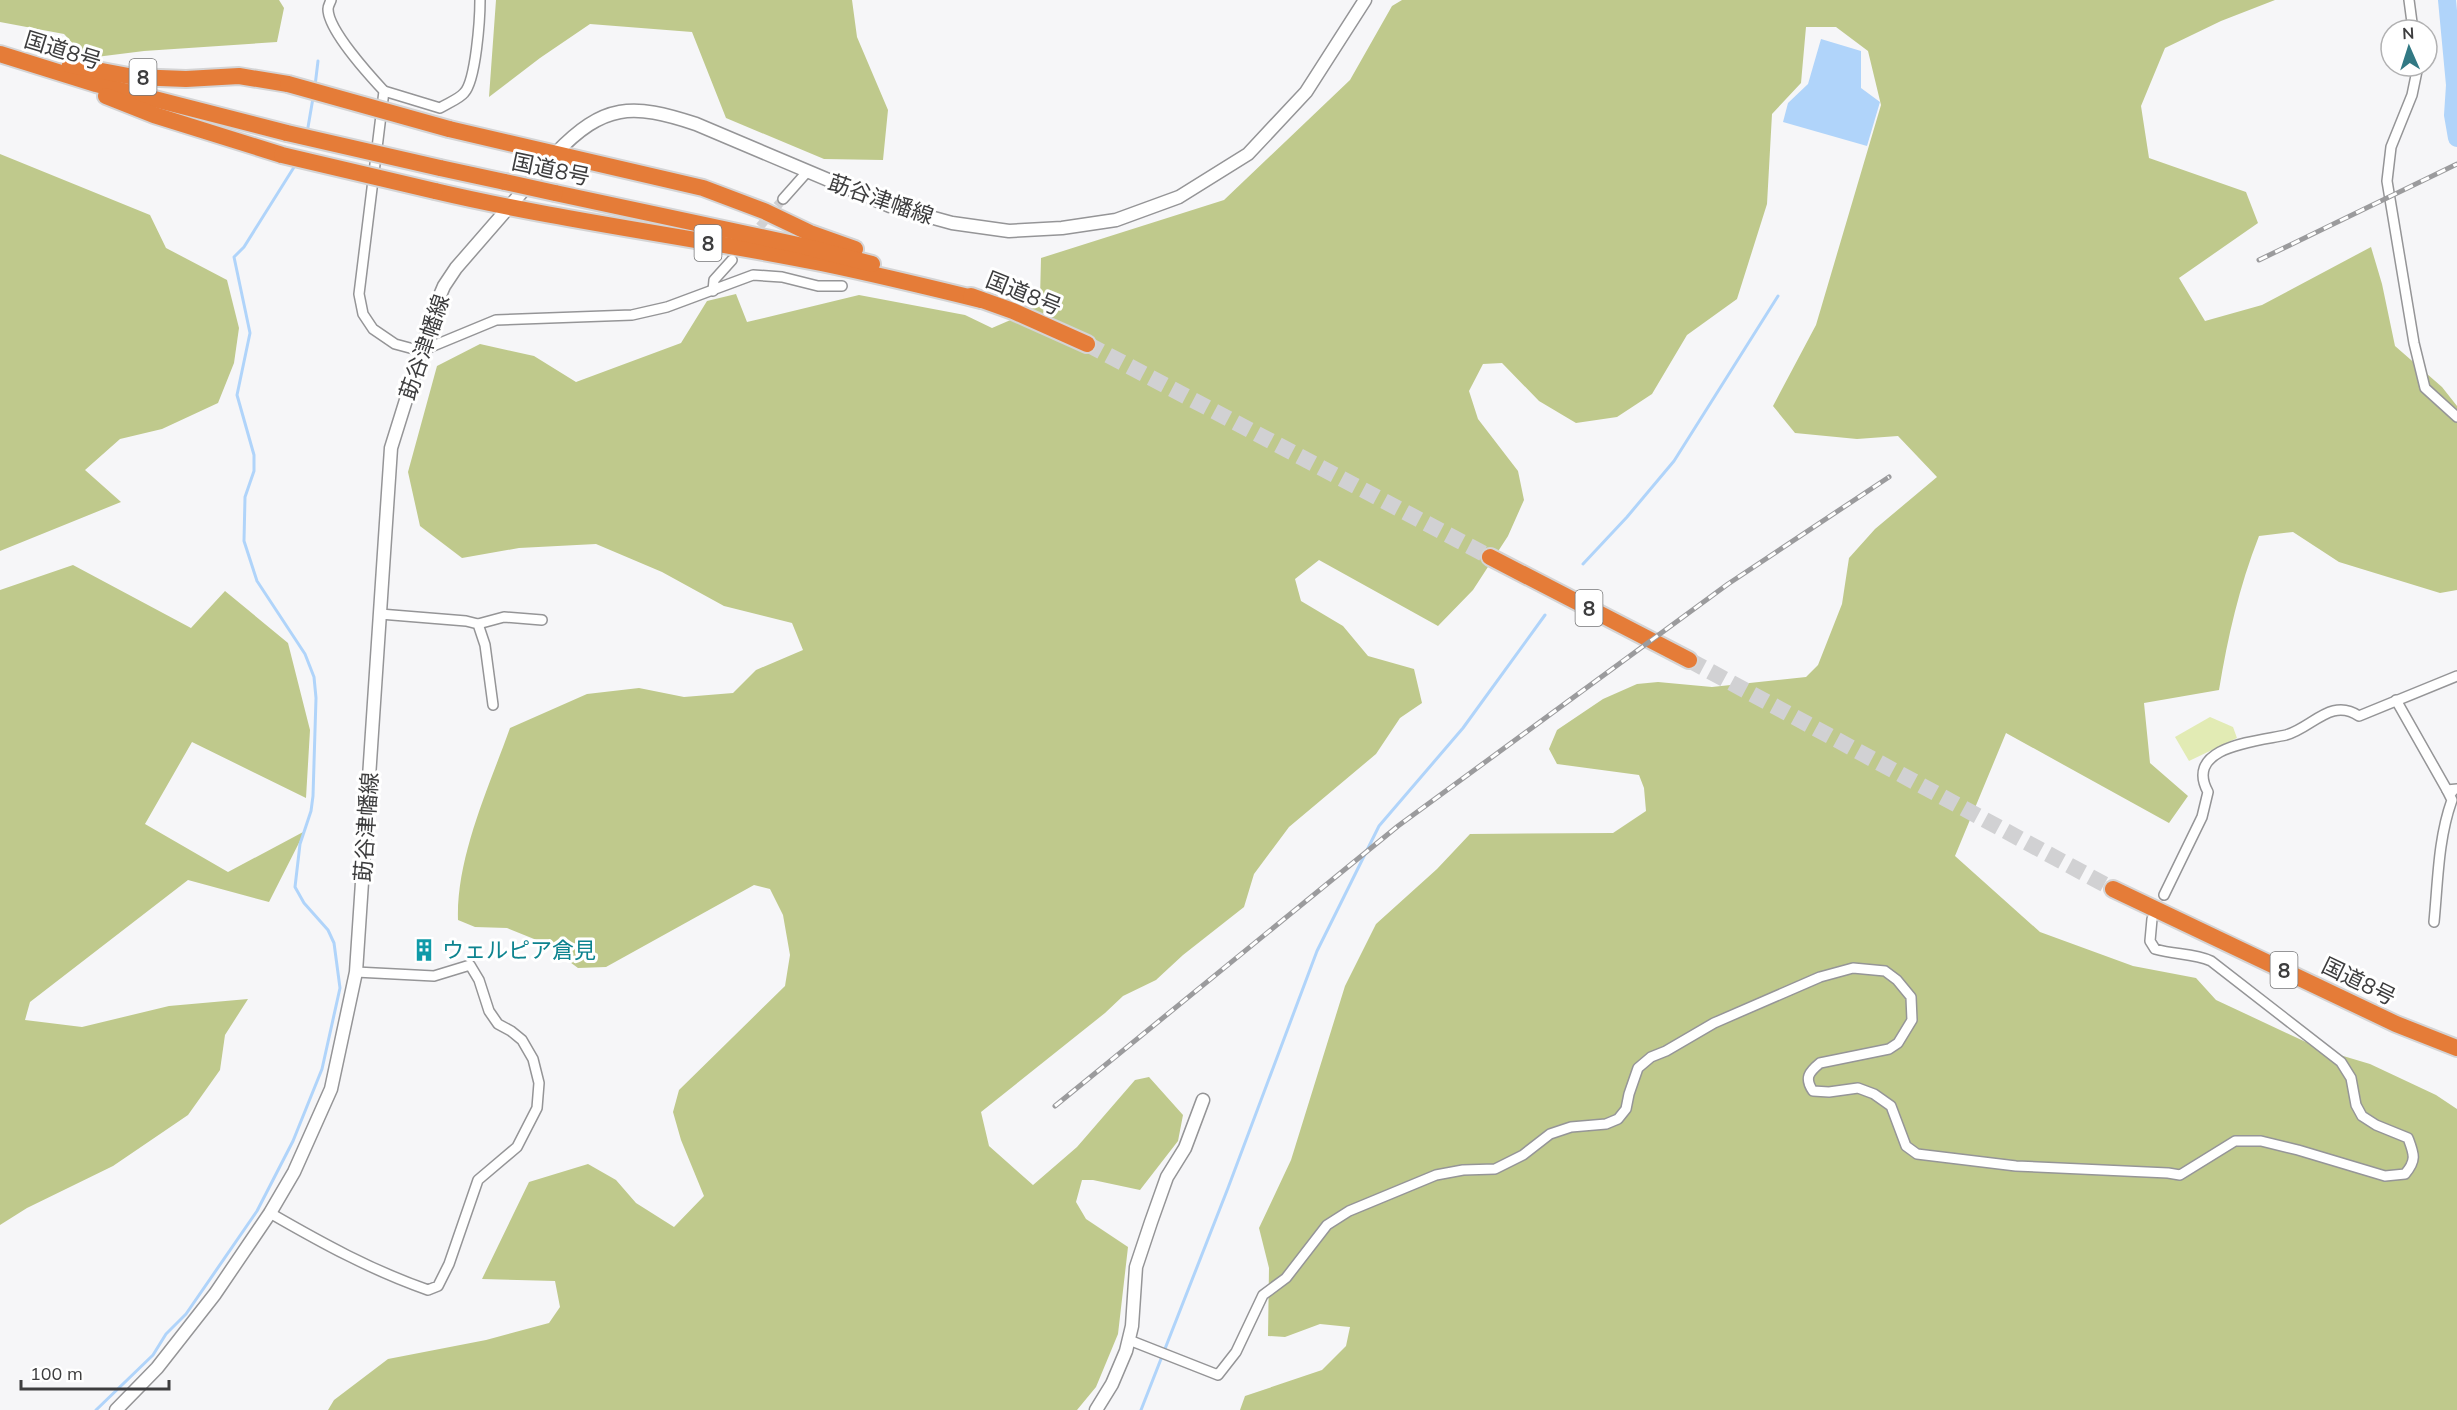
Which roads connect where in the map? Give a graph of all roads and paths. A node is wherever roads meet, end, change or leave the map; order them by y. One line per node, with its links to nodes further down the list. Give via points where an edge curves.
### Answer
1 (331, 0): 10 (street, via 328,9 333,26)
2 (480, 0): 10 (street, via 480,26 465,92 440,108)
3 (1365, 0): 12 (main road, 莇谷津幡線, via 1306,92 1248,154 1179,197 1116,220 1009,231 952,223 890,206)
4 (2409, 0): 5 (street)
5 (2411, 18)
6 (0, 46): 11 (highway, 8, bridge, via 87,70 134,77 239,76 288,84)
7 (0, 54): 8 (highway, 国道8号 / 8)
8 (74, 77): 14 (highway, 8, bridge, via 96,92 154,115 282,155); 16 (highway, 国道8号 / 8, bridge, via 286,133 792,243)
9 (2416, 78): 22 (street, via 2391,147 2387,181 2425,387)
10 (384, 91): 21 (street, via 359,294 363,314 373,329 394,344)
11 (555, 154): 12 (main road, 莇谷津幡線, via 571,137 610,113 640,110 696,124); 14 (main road, 莇谷津幡線); 16 (highway, 8, via 703,188 870,255)
12 (807, 172): 13 (street)
13 (783, 200)
14 (509, 208): 19 (highway, 8, via 820,263); 21 (main road, 莇谷津幡線, via 444,286)
15 (732, 260): 18 (street, via 714,280)
16 (884, 268): 19 (highway, 国道8号 / 8)
17 (842, 286): 18 (street, via 753,275)
18 (713, 291): 21 (street, via 632,315 496,320)
19 (981, 300): 20 (highway, 国道8号 / 8)
20 (1087, 344)
21 (421, 351): 24 (main road, 莇谷津幡線, via 391,448)
22 (2457, 417)
23 (1490, 556): 27 (highway, 8)
24 (380, 614): 26 (street); 37 (main road, 莇谷津幡線)
25 (542, 620): 26 (street, via 504,617)
26 (478, 624): 30 (street, via 485,645)
27 (1689, 660)
28 (2457, 676): 29 (street)
29 (2396, 700): 31 (street); 34 (street, via 2359,716 2336,710 2289,734 2215,754 2203,774 2202,782 2208,792 2202,817)
30 (493, 705)
31 (2452, 790): 32 (street); 36 (street, via 2443,825)
32 (2457, 794)
33 (2113, 889): 38 (highway, 国道8号 / 8, via 2396,1024)
34 (2164, 895)
35 (2152, 919): 41 (street, via 2150,941 2155,949 2211,961 2341,1062 2351,1078 2362,1116 2408,1138 2415,1155 2414,1164 2405,1174 2385,1176 2261,1141 2235,1141 2180,1175 2016,1166 1917,1154 1906,1146 1891,1106 1874,1094 1858,1088 1813,1091 1808,1084 1811,1070 1820,1064 1898,1043 1912,1020 1911,997 1897,980 1885,972 1853,968 1820,977 1733,1015 1652,1057 1638,1068 1626,1109 1618,1119 1550,1134 1523,1155 1495,1169 1436,1175 1349,1210 1327,1225 1286,1278 1263,1295 1236,1352 1218,1375)
36 (2434, 922)
37 (356, 972): 40 (main road, 莇谷津幡線, via 332,1089 294,1172); 40 (street, via 434,976 470,965 498,1024 522,1040 533,1059 539,1083 537,1108 517,1147 478,1180 449,1264 438,1286 428,1290 382,1273)
38 (2457, 1048)
39 (1203, 1100): 41 (main road, via 1185,1148 1167,1177 1136,1267)
40 (270, 1213): 42 (main road, 莇谷津幡線, via 215,1294 157,1368)
41 (1129, 1340): 43 (main road, via 1113,1384)
42 (116, 1410)
43 (1096, 1410)

